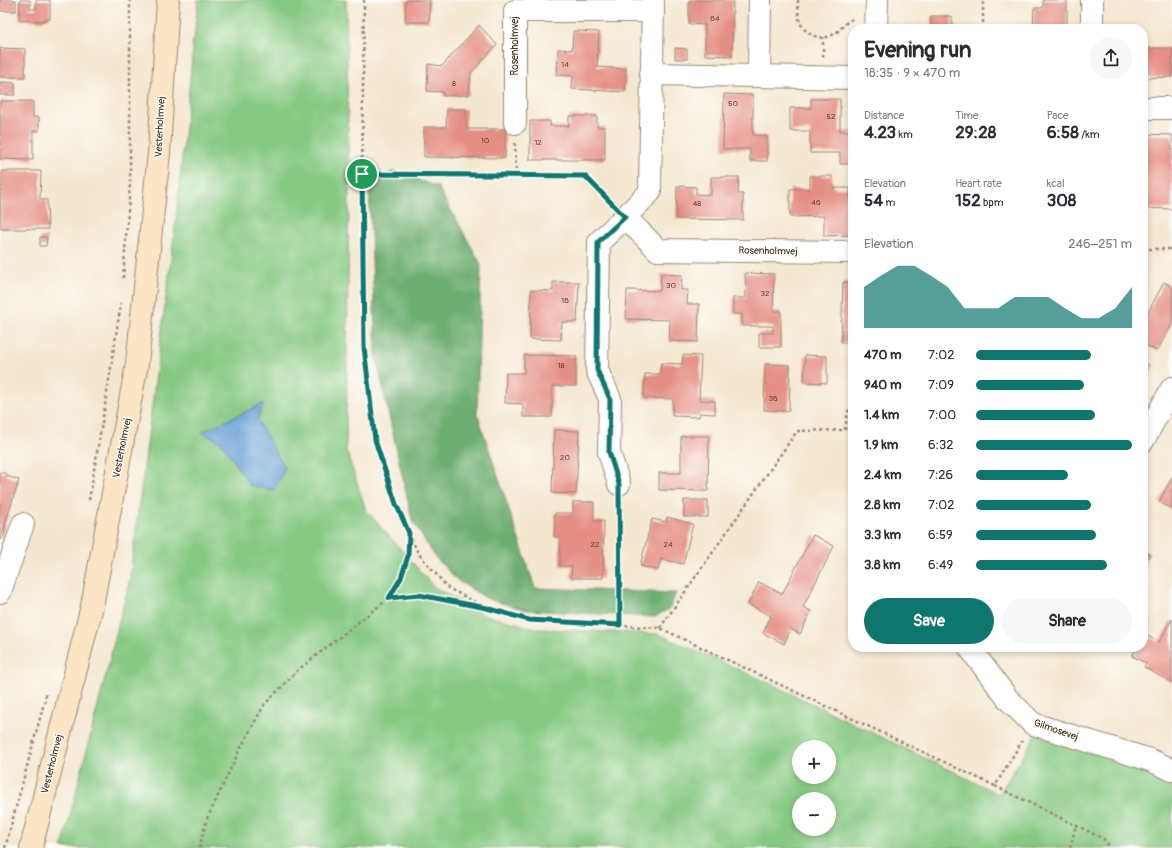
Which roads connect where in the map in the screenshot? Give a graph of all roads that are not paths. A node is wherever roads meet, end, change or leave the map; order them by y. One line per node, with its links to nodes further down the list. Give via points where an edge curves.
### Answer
1 (164, 0): 7 (street, Vesterholmvej)
2 (168, 0): 7 (street, Vesterholmvej)
3 (760, 0): 9 (street)
4 (1092, 0): 6 (street)
5 (653, 5): 8 (street, Rosenholmvej); 13 (street, Rosenholmvej, via 515,11)
6 (1092, 24)
7 (165, 40): 24 (street, Vesterholmvej, via 159,152 137,364 92,606)
8 (651, 74): 9 (street); 14 (street, Rosenholmvej, via 650,192)
9 (759, 76): 10 (street)
10 (848, 78)
11 (1148, 108): 12 (street)
12 (1172, 108)
13 (515, 123)
14 (625, 217): 15 (street, Rosenholmvej, via 658,250); 18 (street, Rosenholmvej, via 598,242 597,370 610,399 609,452)
15 (848, 252)
16 (1172, 388): 17 (street)
17 (1148, 432)
18 (619, 484)
19 (23, 524): 20 (street)
20 (6, 556): 21 (street)
21 (0, 592)
22 (973, 652): 23 (street, Gilmosevej, via 1008,699 1033,724 1150,760)
23 (1172, 770)
24 (30, 848)

